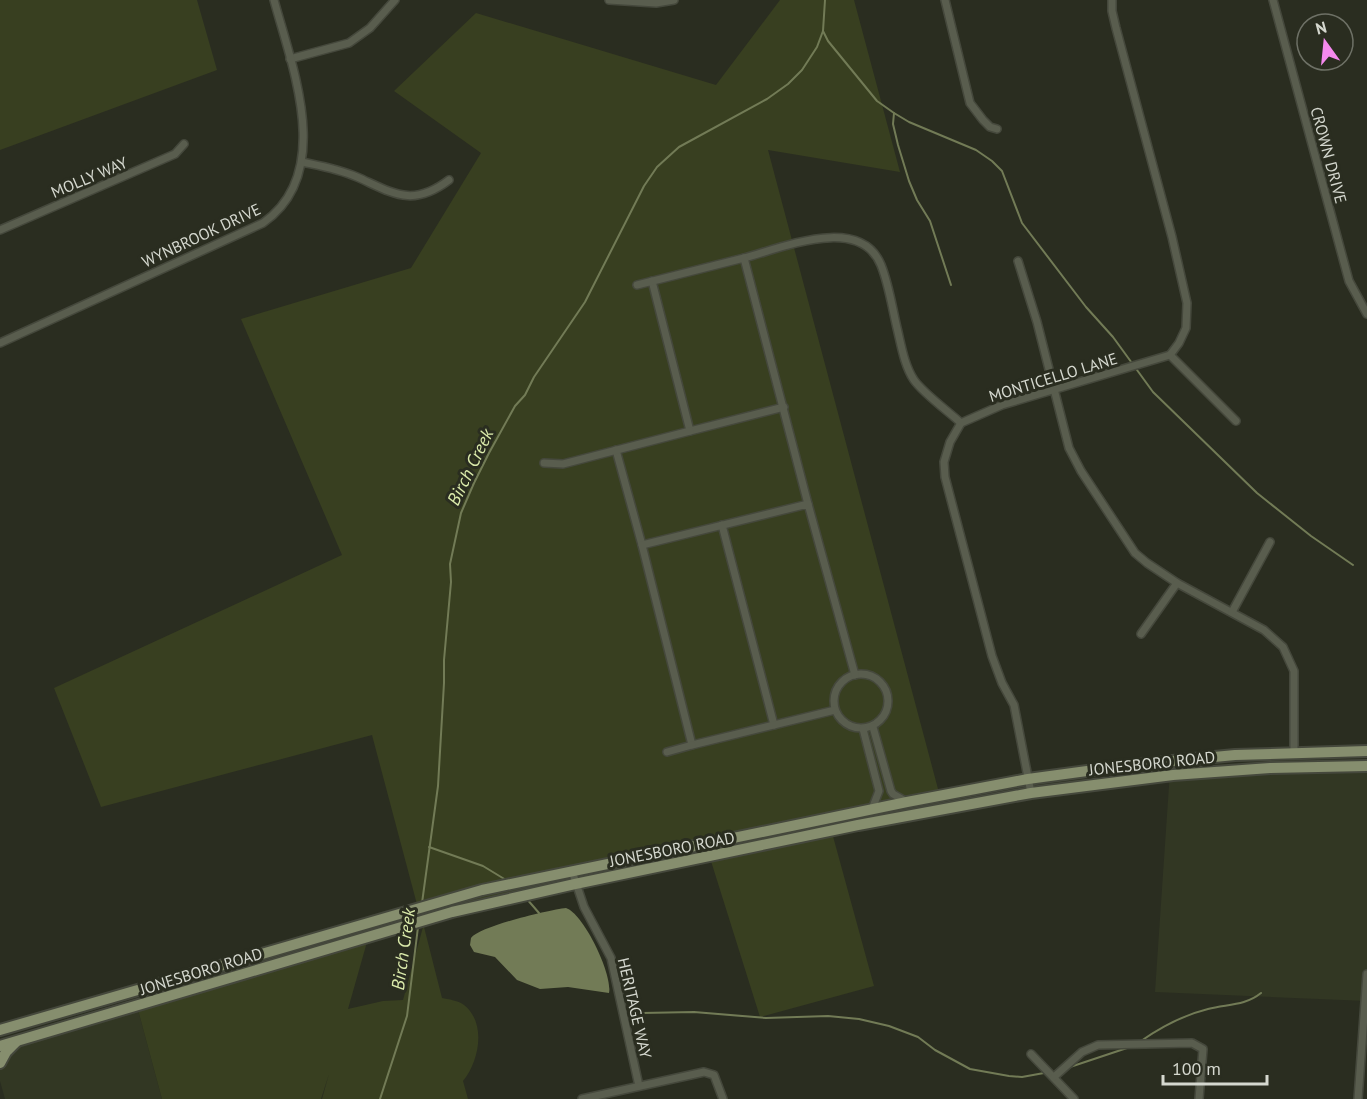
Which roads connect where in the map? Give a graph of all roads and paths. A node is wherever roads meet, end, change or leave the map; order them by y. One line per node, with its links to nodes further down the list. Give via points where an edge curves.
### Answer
1 (274, 0): 8 (street, WYNBROOK DRIVE)
2 (395, 0): 8 (street, via 370,28 349,43)
3 (609, 0): 4 (street)
4 (674, 0)
5 (945, 0): 9 (street, via 970,103 990,127)
6 (1112, 0): 20 (street, via 1187,303 1186,328)
7 (1273, 0): 18 (street, CROWN DRIVE, via 1349,281)
8 (290, 59): 11 (street, WYNBROOK DRIVE, via 302,113)
9 (997, 129)
10 (184, 144): 13 (street, MOLLY WAY, via 175,154)
11 (302, 162): 12 (street, via 329,167 404,196 439,188); 19 (street, WYNBROOK DRIVE, via 285,202 263,223)
12 (449, 180)
13 (0, 230)
14 (744, 258): 16 (street); 22 (street); 24 (street, via 821,238 844,237 860,242 881,264 914,380)
15 (1018, 261): 21 (street)
16 (652, 281): 17 (street); 25 (street)
17 (637, 285)
18 (1367, 314)
19 (0, 343)
20 (1170, 356): 21 (street, MONTICELLO LANE); 23 (street)
21 (1054, 391): 24 (street, MONTICELLO LANE, via 1002,405); 32 (street, via 1080,471 1135,553)
22 (784, 407): 25 (street); 28 (street)
23 (1236, 421)
24 (961, 423): 45 (street, via 944,462 945,477 992,657 1014,705)
25 (690, 431): 26 (street)
26 (615, 450): 27 (street, via 563,464); 31 (street)
27 (544, 463)
28 (808, 504): 29 (street); 35 (street)
29 (722, 525): 31 (street); 37 (street)
30 (1270, 542): 33 (street)
31 (642, 545): 40 (street)
32 (1177, 583): 33 (street); 34 (street)
33 (1232, 612): 43 (street, via 1276,639 1294,670)
34 (1141, 634)
35 (855, 675): 36 (street, via 840,684); 38 (street, via 873,676 886,688 886,715)
36 (835, 710): 37 (street); 39 (street, via 849,726)
37 (774, 725): 40 (street)
38 (873, 727): 39 (street); 47 (street, via 891,791)
39 (863, 729): 48 (street, via 879,791)
40 (692, 745): 42 (street)
41 (1367, 751): 43 (main road, JONESBORO ROAD)
42 (667, 752)
43 (1294, 753): 45 (main road, JONESBORO ROAD, via 1199,758)
44 (1367, 766): 46 (main road, JONESBORO ROAD, via 1218,771)
45 (1028, 779): 46 (street); 47 (main road, JONESBORO ROAD)
46 (1031, 793): 50 (main road, JONESBORO ROAD)
47 (907, 802): 48 (main road, JONESBORO ROAD)
48 (872, 809): 49 (main road, JONESBORO ROAD)
49 (572, 871): 50 (street, HERITAGE WAY); 53 (main road, JONESBORO ROAD, via 439,901)
50 (575, 884): 54 (main road, JONESBORO ROAD, via 442,915); 59 (street, HERITAGE WAY, via 611,958)
51 (1367, 974): 52 (street)
52 (1366, 990): 64 (street)
53 (0, 1030)
54 (17, 1041): 55 (main road, JONESBORO ROAD); 57 (main road)
55 (0, 1046)
56 (1031, 1054): 58 (street)
57 (0, 1063)
58 (1054, 1077): 62 (street); 63 (street, via 1082,1052 1098,1045 1192,1043 1203,1049)
59 (639, 1086): 60 (street); 61 (street, via 710,1072 718,1081)
60 (582, 1099)
61 (723, 1099)
62 (1074, 1099)
63 (1199, 1099)
64 (1358, 1099)

